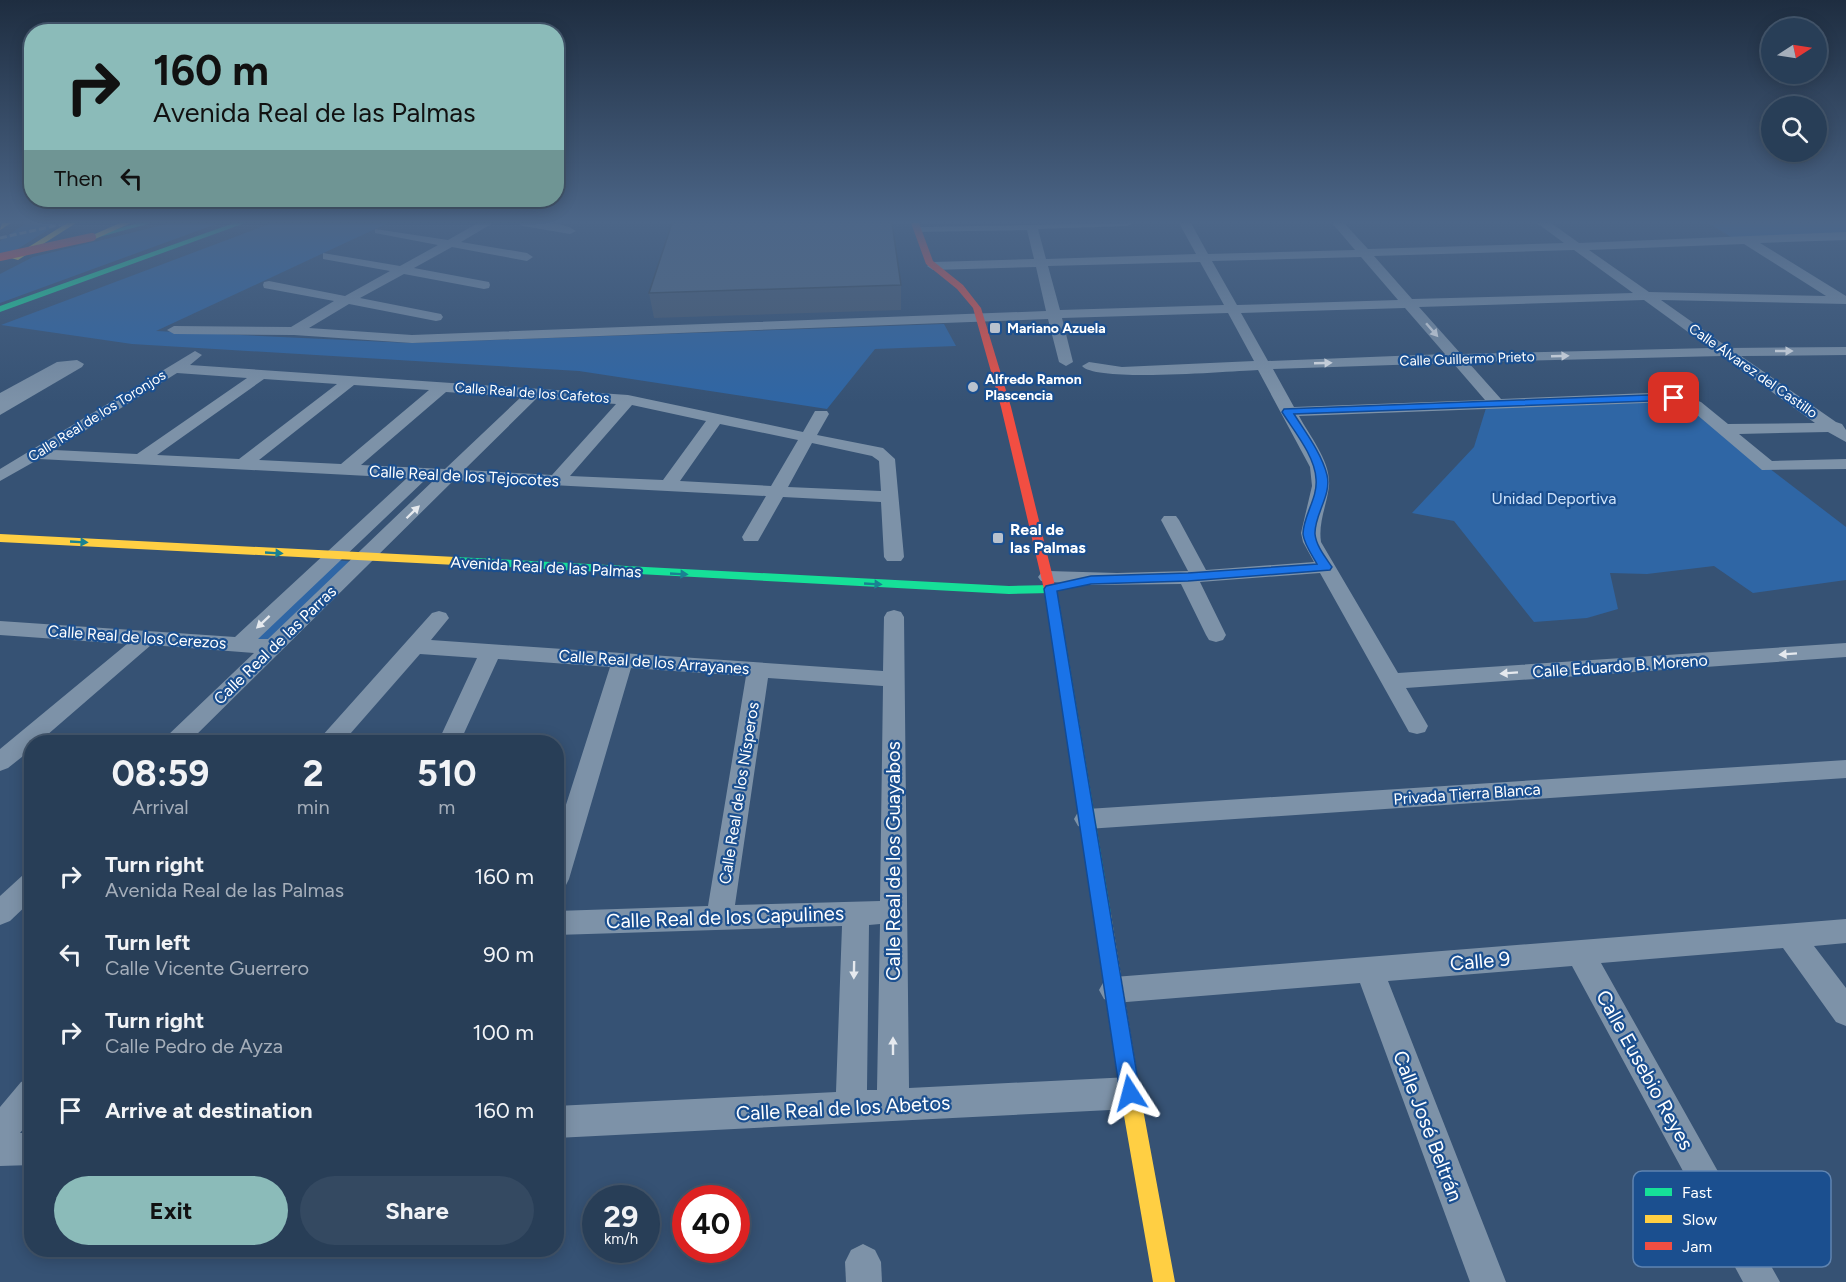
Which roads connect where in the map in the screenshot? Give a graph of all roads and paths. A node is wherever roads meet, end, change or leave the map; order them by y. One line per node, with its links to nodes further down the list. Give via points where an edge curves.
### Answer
1 (71, 283): 17 (main road)
2 (378, 283): 14 (street)
3 (471, 283): 11 (street)
4 (954, 283): 20 (main road, via 970,296)
5 (1046, 283): 18 (street)
6 (1219, 283): 16 (street)
7 (1392, 283): 15 (street)
8 (1629, 283): 12 (street, Calle Álvarez del Castillo)
9 (1817, 283): 13 (street)
10 (269, 285): 14 (street)
11 (484, 285)
12 (1647, 296): 13 (street); 15 (street); 23 (street, Calle Álvarez del Castillo)
13 (1845, 300)
14 (345, 301): 19 (street); 22 (street)
15 (1409, 303): 16 (street); 26 (street, one-way to 26)
16 (1233, 308): 18 (street); 29 (street)
17 (0, 309)
18 (1053, 314): 20 (street); 27 (street)
19 (436, 317)
20 (979, 317): 22 (street, via 412,339); 70 (main road, via 1006,406)
21 (174, 330): 22 (street)
22 (294, 331)
23 (1725, 351): 24 (street, Calle Guillermo Prieto, one-way to 24); 26 (street, Calle Guillermo Prieto, one-way to 23); 43 (street, Calle Álvarez del Castillo)
24 (1846, 351)
25 (195, 355): 30 (street, Calle Real de los Toronjos)
26 (1457, 358): 29 (street, Calle Guillermo Prieto, one-way to 26); 37 (street)
27 (1066, 362)
28 (1089, 366): 29 (street, Calle Guillermo Prieto, via 1122,372)
29 (1265, 366): 39 (street)
30 (174, 368): 31 (street, Calle Real de los Cafetos); 45 (street, Calle Real de los Toronjos)
31 (260, 375): 32 (street, Calle Real de los Cafetos); 46 (street)
32 (349, 382): 33 (street, Calle Real de los Cafetos); 47 (street)
33 (442, 387): 34 (street, Calle Real de los Cafetos); 49 (street)
34 (534, 393): 36 (street, Calle Real de los Cafetos); 51 (street, Calle Real de las Parras)
35 (0, 399): 38 (street, via 62,365 77,364)
36 (628, 400): 41 (street, Calle Real de los Cafetos); 53 (street)
37 (1497, 404): 39 (street); 42 (street, via 1667,397 1695,405)
38 (0, 410)
39 (1287, 412): 68 (street, via 1322,476 1309,534)
40 (821, 414): 44 (street)
41 (716, 418): 44 (street, Calle Real de los Cafetos); 54 (street)
42 (1723, 429): 43 (street); 48 (street, via 1768,466)
43 (1842, 430)
44 (808, 438): 55 (street); 56 (street, Calle Real de los Cafetos, via 885,455)
45 (36, 454): 46 (street, Calle Real de los Tejocotes); 52 (street, Calle Real de los Toronjos)
46 (141, 459): 47 (street, Calle Real de los Tejocotes)
47 (243, 464): 49 (street, Calle Real de los Tejocotes)
48 (1846, 464)
49 (345, 470): 50 (street, Calle Real de los Tejocotes)
50 (421, 474): 51 (street, Calle Real de los Tejocotes); 61 (street, Calle Real de las Parras)
51 (450, 475): 53 (street, Calle Real de los Tejocotes); 65 (street, Calle Real de las Parras, one-way to 51)
52 (0, 476)
53 (557, 480): 54 (street, Calle Real de los Tejocotes)
54 (668, 486): 55 (street, Calle Real de los Tejocotes)
55 (778, 492): 56 (street, Calle Real de los Tejocotes); 59 (street)
56 (891, 497): 66 (street)
57 (1170, 520): 69 (street)
58 (56, 529): 62 (main road)
59 (752, 537)
60 (0, 538): 62 (main road, Avenida Real de las Palmas)
61 (352, 539): 64 (street, Calle Real de las Parras); 65 (main road, Avenida Real de las Palmas)
62 (42, 540): 64 (main road, Avenida Real de las Palmas, one-way to 64)
63 (406, 542): 65 (main road, Avenida Real de las Palmas)
64 (331, 547): 65 (main road, Avenida Real de las Palmas); 77 (street, Calle Real de las Parras, one-way to 77)
65 (374, 549): 70 (main road, Avenida Real de las Palmas, one-way to 70, via 1009,590); 79 (street, Calle Real de las Parras)
66 (894, 557)
67 (844, 567): 70 (main road, Avenida Real de las Palmas)
68 (1324, 567): 69 (street, Avenida Real de las Palmas); 86 (street)
69 (1194, 577): 70 (street, Avenida Real de las Palmas); 75 (street)
70 (1049, 583): 95 (main road)
71 (894, 616): 85 (street, Calle Real de los Guayabos)
72 (439, 618): 80 (street)
73 (0, 628): 74 (street, Calle Real de los Cerezos)
74 (22, 630): 76 (street, Calle Real de los Cerezos); 78 (street)
75 (1216, 635)
76 (147, 638): 77 (street, Calle Real de los Cerezos); 88 (street)
77 (240, 644): 79 (street, Calle Real de los Cerezos)
78 (0, 646)
79 (274, 646): 89 (street, Calle Real de las Parras)
80 (414, 646): 82 (street, Calle Real de los Arrayanes); 90 (street)
81 (1846, 650): 86 (street, Calle Eduardo B. Moreno, one-way to 86)
82 (491, 651): 83 (street, Calle Real de los Arrayanes); 91 (street)
83 (623, 660): 84 (street, Calle Real de los Arrayanes); 96 (street)
84 (759, 670): 85 (street, Calle Real de los Arrayanes); 101 (street, Calle Real de los Nísperos)
85 (894, 679): 99 (street, Calle Real de los Guayabos)
86 (1393, 681): 87 (street)
87 (1417, 726)
88 (32, 735)
89 (182, 735)
90 (336, 735)
91 (452, 735)
92 (24, 742): 93 (street)
93 (0, 762)
94 (1846, 769): 95 (street, Privada Tierra Blanca)
95 (1087, 819): 107 (main road)
96 (564, 853)
97 (24, 890): 100 (street)
98 (856, 912): 99 (street, Calle Real de los Capulines); 101 (street, Calle Real de los Capulines); 112 (street, one-way to 112)
99 (893, 912): 111 (street, Calle Real de los Guayabos, one-way to 99)
100 (0, 913)
101 (720, 917): 102 (street, Calle Real de los Capulines)
102 (564, 923)
103 (1846, 931): 104 (street, Calle 9)
104 (1790, 935): 105 (street, Calle 9); 108 (street)
105 (1579, 952): 106 (street, Calle 9); 117 (street, Calle Eusebio Reyes)
106 (1369, 969): 107 (street, Calle 9); 120 (street, Calle José Beltrán)
107 (1114, 990): 109 (main road)
108 (1846, 1012)
109 (1130, 1093): 111 (street, Calle Real de los Abetos); 119 (main road)
110 (24, 1104): 114 (street)
111 (893, 1105): 112 (street, Calle Real de los Abetos)
112 (851, 1107): 113 (street, Calle Real de los Abetos)
113 (564, 1122)
114 (0, 1132)
115 (24, 1149): 116 (street)
116 (0, 1150)
117 (1700, 1171)
118 (1754, 1267): 121 (street, Calle Eusebio Reyes)
119 (1164, 1282)
120 (1488, 1282)
121 (1762, 1282)

